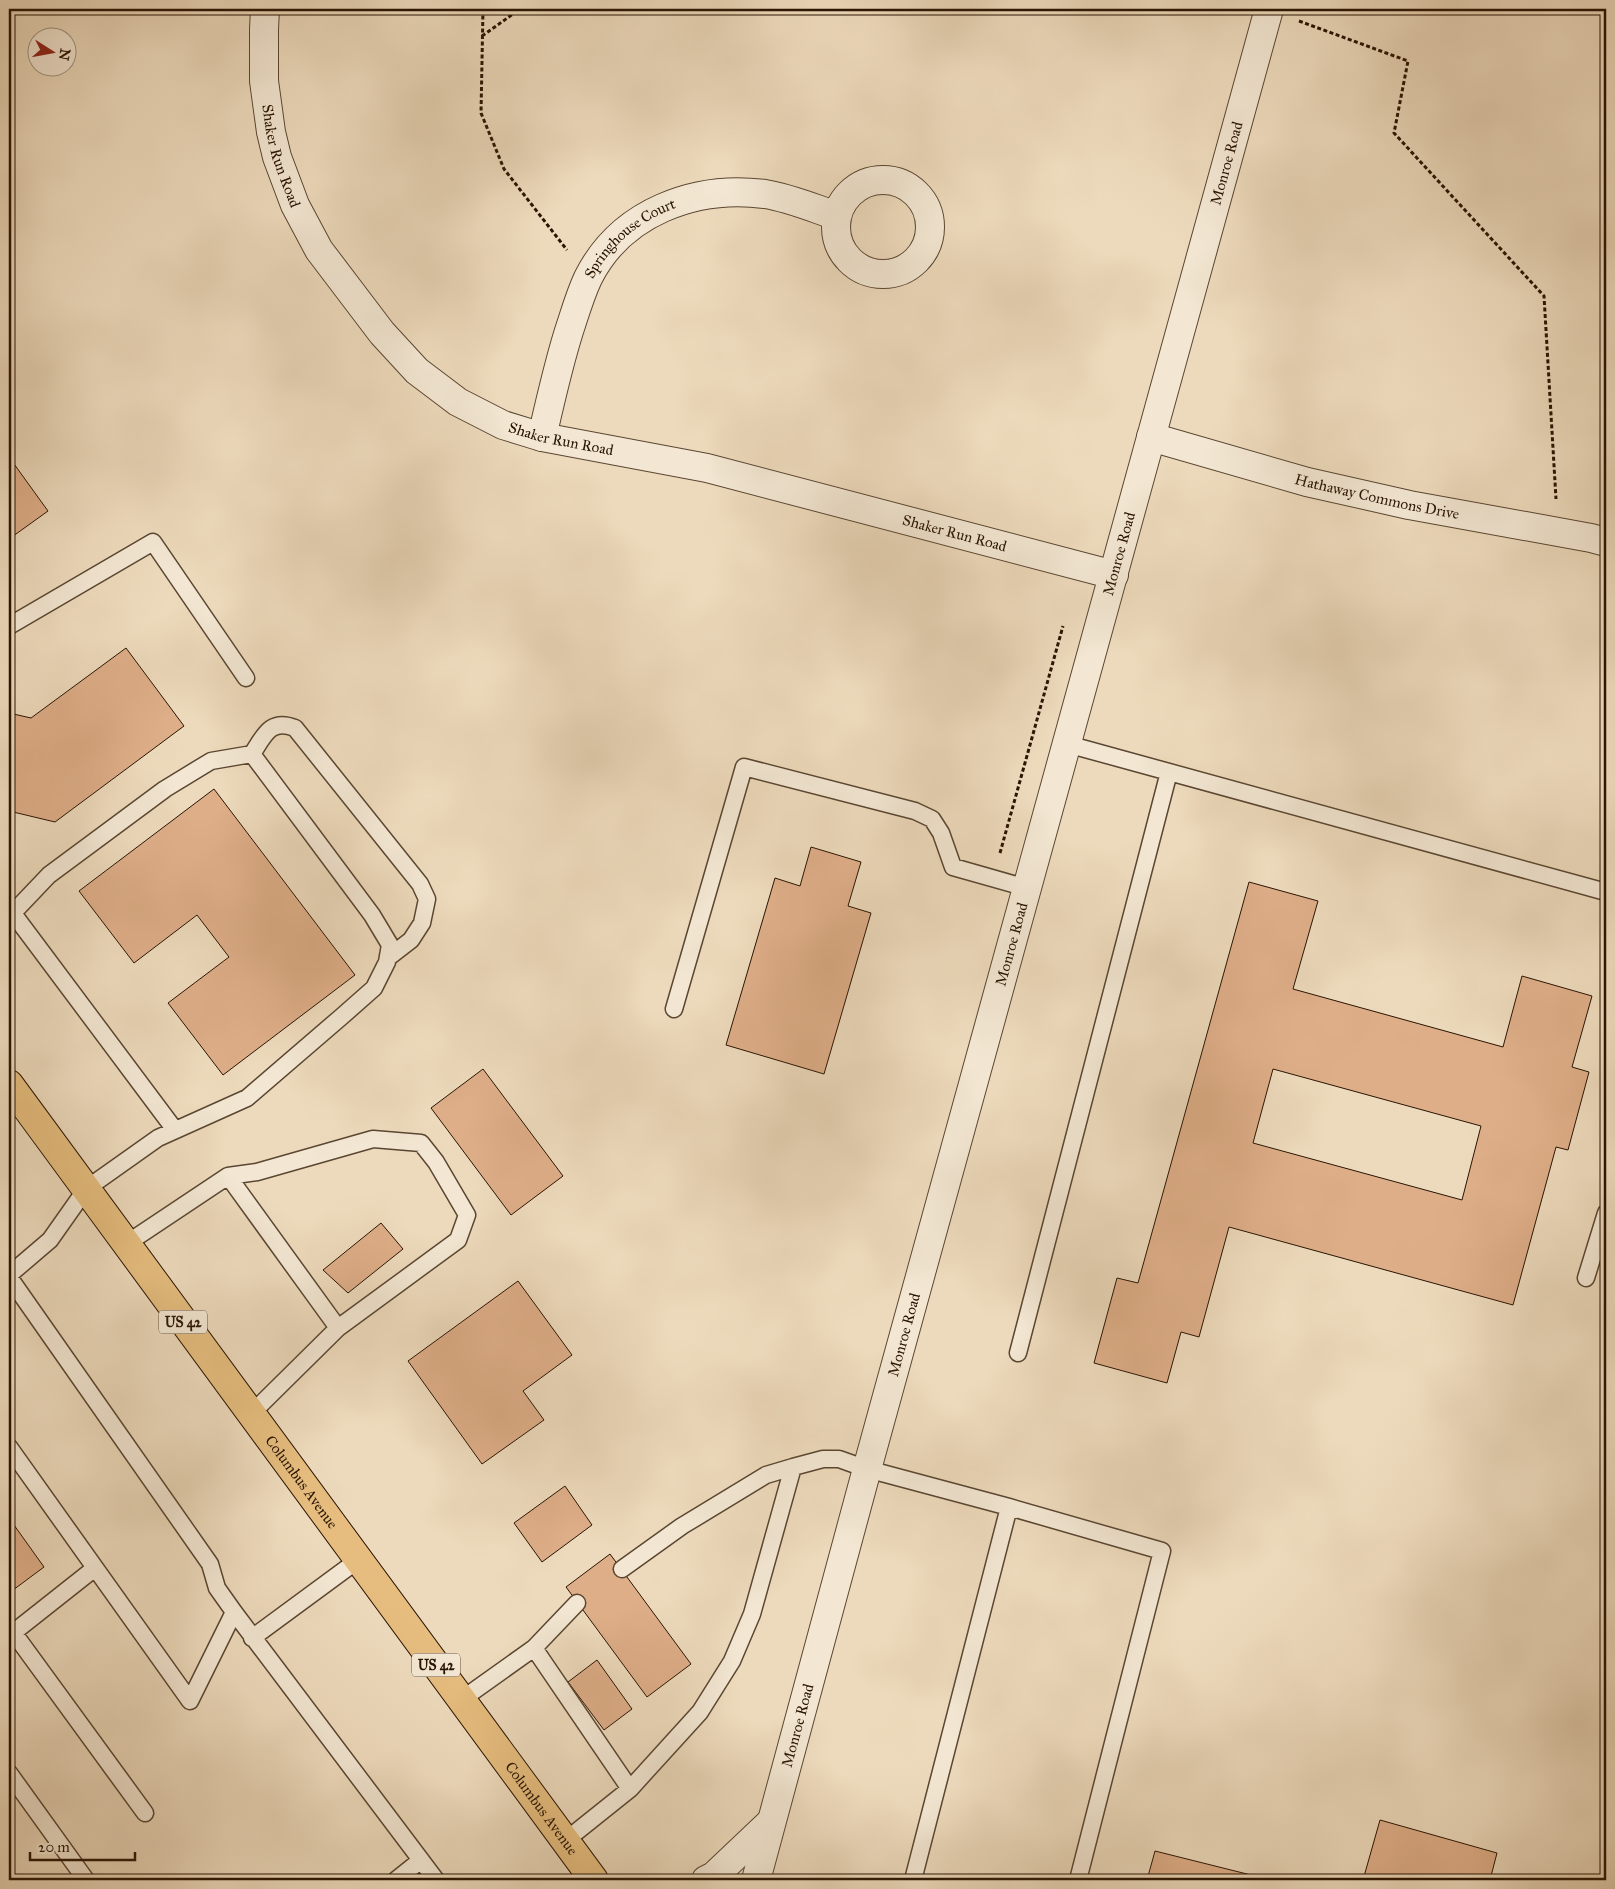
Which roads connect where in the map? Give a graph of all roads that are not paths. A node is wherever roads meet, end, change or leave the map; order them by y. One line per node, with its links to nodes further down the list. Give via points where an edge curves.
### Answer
1 (265, 9): 5 (street, Shaker Run Road, via 264,81 273,140 295,205 320,250 382,334 417,371 458,402 503,425)
2 (1269, 9): 4 (street, Monroe Road)
3 (837, 216): 5 (street, Springhouse Court, via 791,200 739,192 687,198 640,220 602,255 588,277 556,376)
4 (1151, 437): 6 (street, Hathaway Commons Drive, via 1307,482); 7 (street, Monroe Road)
5 (542, 438): 7 (street, Shaker Run Road, via 707,468)
6 (1606, 542)
7 (1114, 575): 10 (street, Monroe Road)
8 (9, 626): 9 (lane, via 153,542)
9 (246, 678)
10 (1067, 744): 12 (lane); 13 (street, Monroe Road)
11 (252, 754): 15 (lane, via 211,761 165,789 48,875); 16 (lane, via 372,915 390,945); 16 (lane, via 277,724 295,728 420,884 427,898 422,922 411,940)
12 (1169, 772): 14 (lane); 27 (lane)
13 (1027, 888): 17 (lane, via 953,868 941,833 932,819 915,811 744,767); 31 (street, Monroe Road)
14 (1606, 892)
15 (10, 914): 19 (lane)
16 (388, 957): 19 (lane, via 374,988 247,1098)
17 (674, 1009)
18 (9, 1084): 21 (main road, Columbus Avenue / US 42)
19 (175, 1130): 21 (lane, via 158,1138)
20 (228, 1176): 23 (lane); 26 (lane); 26 (lane, via 257,1172 373,1140 421,1143 436,1162 468,1215 458,1240)
21 (86, 1189): 23 (main road, Columbus Avenue / US 42); 24 (lane, via 50,1240)
22 (1606, 1213): 25 (lane)
23 (126, 1244): 28 (main road, Columbus Avenue / US 42)
24 (9, 1276): 37 (lane, via 210,1564 217,1588)
25 (1586, 1278)
26 (338, 1328): 28 (lane)
27 (1018, 1353)
28 (251, 1414): 33 (main road, Columbus Avenue / US 42)
29 (9, 1447): 34 (lane)
30 (793, 1467): 31 (lane, via 823,1459 839,1459); 35 (lane, via 766,1475 682,1526); 43 (lane, via 752,1614 732,1661 700,1712)
31 (867, 1469): 32 (lane); 45 (street, Monroe Road)
32 (1009, 1507): 54 (lane); 55 (lane, via 1162,1551)
33 (358, 1560): 39 (lane); 41 (main road, Columbus Avenue / US 42)
34 (95, 1568): 37 (lane, via 190,1701); 38 (lane)
35 (622, 1569)
36 (577, 1603): 40 (lane)
37 (234, 1612): 39 (lane)
38 (11, 1634): 44 (lane)
39 (252, 1638): 47 (lane)
40 (534, 1648): 41 (lane); 43 (lane)
41 (461, 1700): 46 (main road, Columbus Avenue / US 42)
42 (9, 1773): 49 (lane)
43 (630, 1789): 46 (lane)
44 (145, 1813)
45 (771, 1822): 52 (street); 53 (street, Monroe Road)
46 (565, 1841): 48 (main road, Columbus Avenue / US 42)
47 (421, 1860): 50 (lane); 51 (lane)
48 (598, 1877)
49 (86, 1880)
50 (396, 1880)
51 (436, 1880)
52 (706, 1880)
53 (756, 1880)
54 (913, 1880)
55 (1078, 1880)

